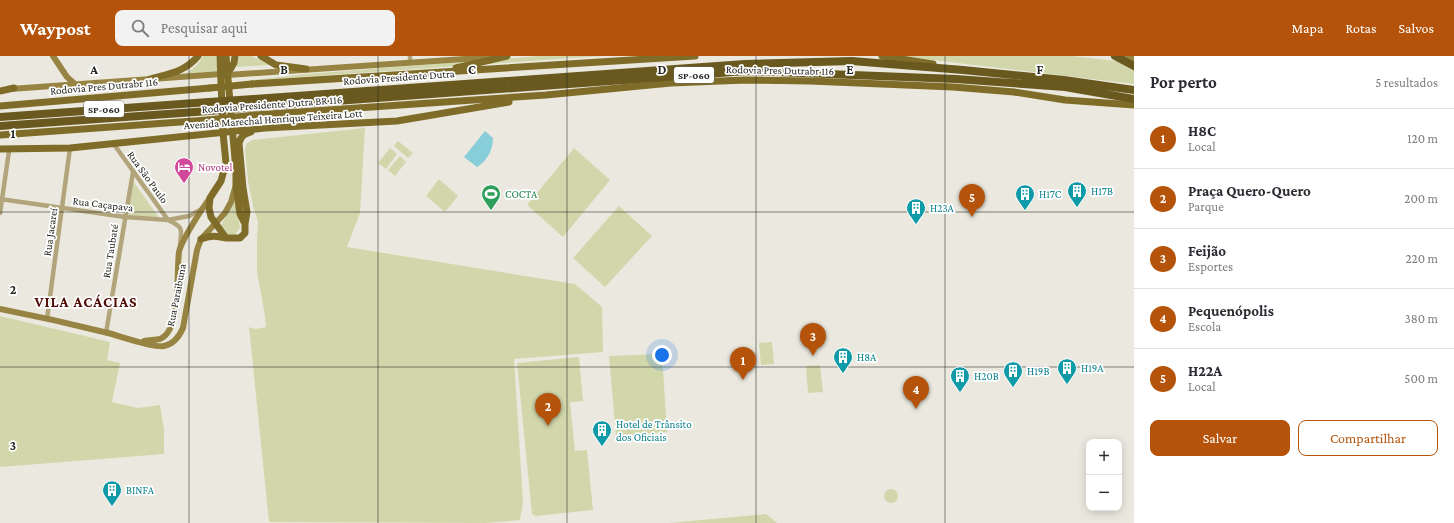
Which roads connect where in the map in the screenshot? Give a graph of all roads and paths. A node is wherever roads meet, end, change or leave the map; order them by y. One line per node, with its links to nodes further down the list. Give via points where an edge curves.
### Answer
1 (53, 56): 20 (main road)
2 (198, 56): 21 (main road, via 178,72)
3 (220, 56): 19 (main road, Rua Paraibuna)
4 (226, 56): 19 (main road)
5 (235, 56): 19 (main road, via 234,63)
6 (261, 56): 16 (main road, via 276,65)
7 (497, 56): 13 (main road)
8 (507, 56): 18 (main road)
9 (695, 56): 18 (main road)
10 (882, 56): 17 (main road)
11 (1116, 56): 15 (highway)
12 (1119, 56): 14 (main road)
13 (410, 59): 16 (main road)
14 (1134, 59)
15 (1134, 66)
16 (306, 69): 19 (main road)
17 (963, 70): 26 (highway, Rodovia Presidente Dutra / SP-060); 32 (highway, Rodovia Presidente Dutra / SP-060, via 852,61 745,64)
18 (437, 72): 29 (main road, Rodovia Pres Dutrabr 116, bridge, via 252,84)
19 (226, 74): 21 (main road); 36 (main road); 37 (main road, Rua Paraibuna)
20 (67, 77): 22 (main road); 23 (main road)
21 (150, 79): 23 (main road)
22 (65, 84): 23 (main road); 24 (main road)
23 (75, 84)
24 (14, 88): 25 (main road)
25 (0, 90)
26 (1134, 90)
27 (546, 95): 31 (main road, Rodovia Pres Dutrabr 116, via 671,83 810,81 953,87); 32 (main road, Rodovia Presidente Dutra BR 116); 35 (main road, Avenida Marechal Henrique Teixeira Lott, via 397,121)
28 (1134, 99): 32 (highway, Rodovia Presidente Dutra / SP-060, via 1065,87 956,79 747,71)
29 (0, 106)
30 (209, 106): 32 (highway, Rodovia Presidente Dutra / SP-060, bridge); 33 (highway, Rodovia Presidente Dutra / SP-060); 34 (highway, Rodovia Presidente Dutra / SP-060)
31 (1134, 106)
32 (254, 107): 38 (main road, Rodovia Presidente Dutra BR 116, bridge, via 208,120)
33 (0, 117)
34 (0, 126)
35 (265, 128): 36 (main road, Avenida Marechal Henrique Teixeira Lott); 55 (main road, via 244,134 239,143)
36 (232, 132): 37 (main road, Avenida Marechal Henrique Teixeira Lott); 46 (main road)
37 (222, 133): 39 (main road, Avenida Marechal Henrique Teixeira Lott); 47 (main road, Rua Paraibuna, via 226,163 221,180)
38 (0, 134)
39 (113, 143): 40 (main road, Avenida Marechal Henrique Teixeira Lott); 45 (street, Rua São Paulo)
40 (70, 148): 42 (main road, Avenida Marechal Henrique Teixeira Lott); 49 (street, Rua Jacareí)
41 (0, 149): 42 (main road)
42 (31, 150): 44 (street, Avenida Marechal Henrique Teixeira Lott)
43 (0, 152): 44 (street, Avenida Marechal Henrique Teixeira Lott)
44 (9, 152): 48 (street)
45 (133, 172): 52 (street, Rua Taubaté); 53 (street, Rua São Paulo)
46 (236, 186): 54 (main road, Rua Paraibuna, via 231,202); 55 (main road, via 240,214)
47 (210, 198): 50 (main road, Rua Paraibuna); 54 (main road, via 209,213)
48 (1, 199): 49 (street, Rua Caçapava); 51 (street)
49 (63, 208): 52 (street, Rua Caçapava); 60 (street, Rua Jacareí)
50 (202, 209): 53 (street, Rua Caçapava, via 189,216); 58 (main road, Rua Paraibuna)
51 (0, 213)
52 (125, 217): 53 (street, Rua Caçapava); 61 (street, Rua Taubaté)
53 (168, 220): 58 (street, Rua Paraibuna, via 181,228)
54 (216, 224): 56 (main road); 57 (main road, Rua Paraibuna)
55 (245, 224): 56 (main road, via 243,236)
56 (226, 238): 57 (main road, via 217,235)
57 (201, 239): 62 (main road, Rua Paraibuna, via 194,263 183,328 178,338 170,345 162,346)
58 (179, 250): 62 (main road, Rua Paraibuna, via 173,325 160,339)
59 (0, 309): 60 (main road)
60 (47, 319): 61 (main road)
61 (106, 333): 62 (main road)
62 (139, 342)

